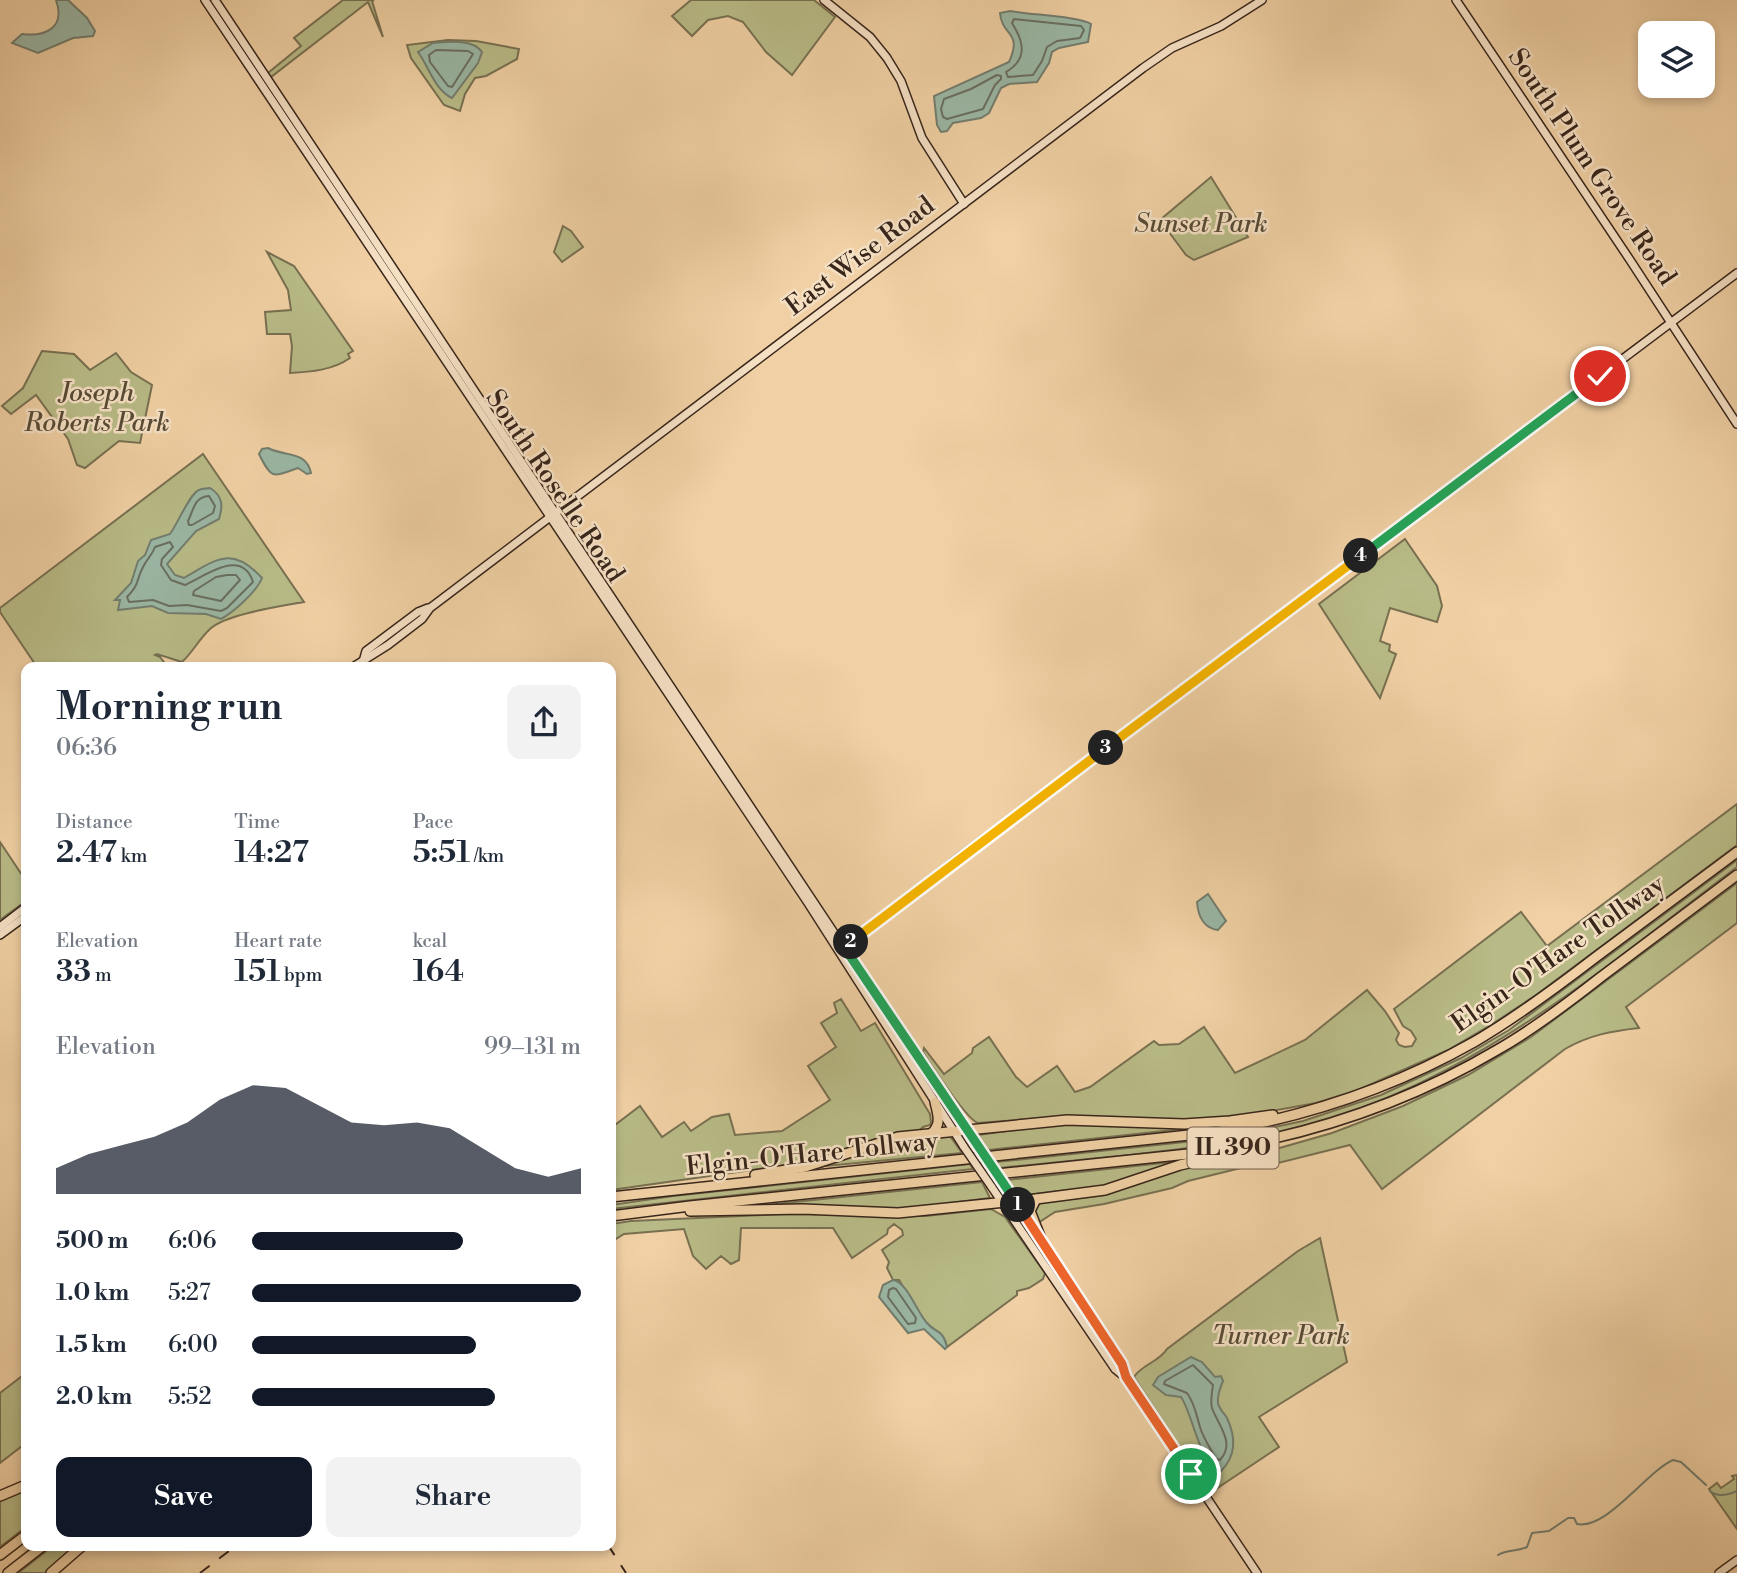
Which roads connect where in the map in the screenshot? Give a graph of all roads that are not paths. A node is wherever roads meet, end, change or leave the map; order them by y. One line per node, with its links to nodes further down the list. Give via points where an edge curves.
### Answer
1 (205, 0): 10 (main road, South Roselle Road)
2 (215, 0): 10 (main road, South Roselle Road)
3 (824, 0): 6 (main road, via 870,37 887,58 901,81 922,138)
4 (1262, 0): 6 (main road, East Wise Road, via 1221,26 1172,48)
5 (1456, 0): 8 (main road, South Plum Grove Road)
6 (964, 204): 10 (main road, East Wise Road)
7 (1737, 273): 8 (main road)
8 (1670, 322): 9 (main road, South Plum Grove Road); 18 (main road)
9 (1737, 424)
10 (554, 515): 11 (main road, East Wise Road, via 405,632); 18 (main road, South Roselle Road)
11 (359, 662)
12 (1737, 852): 21 (highway, Elgin-O'Hare Tollway / IL 390, via 1535,1003 1474,1042 1405,1077)
13 (1737, 875): 25 (highway, Elgin-O'Hare Tollway / IL 390, via 1491,1054 1402,1099)
14 (21, 910): 16 (main road)
15 (21, 920): 17 (main road)
16 (0, 927)
17 (0, 935)
18 (841, 950): 19 (main road, South Roselle Road)
19 (871, 995): 20 (main road); 22 (main road)
20 (935, 1102): 23 (main road); 24 (highway, via 939,1122)
21 (1302, 1113): 22 (highway, via 1208,1123 1067,1120); 26 (highway, Elgin-O'Hare Tollway / IL 390, via 1208,1133)
22 (968, 1129): 23 (highway); 29 (main road, bridge)
23 (954, 1131): 24 (highway); 30 (main road, bridge)
24 (931, 1134): 26 (highway, via 884,1140 805,1167)
25 (1289, 1137): 28 (highway, via 1274,1145 1191,1162 1105,1190); 31 (highway, Elgin-O'Hare Tollway / IL 390, via 1188,1154)
26 (703, 1186): 27 (highway, Elgin-O'Hare Tollway / IL 390)
27 (616, 1196)
28 (1036, 1199): 29 (highway); 33 (highway, via 1030,1211)
29 (1016, 1201): 30 (highway); 33 (main road)
30 (1002, 1203): 31 (highway, via 898,1213); 34 (main road, via 1115,1369)
31 (657, 1210): 32 (highway, Elgin-O'Hare Tollway / IL 390)
32 (616, 1215)
33 (1043, 1244): 34 (main road)
34 (1126, 1377): 44 (main road)
35 (21, 1487): 36 (highway)
36 (0, 1496)
37 (21, 1539): 40 (highway)
38 (36, 1551): 42 (highway)
39 (76, 1551): 43 (highway)
40 (0, 1555)
41 (1737, 1560): 45 (main road)
42 (8, 1573)
43 (51, 1573)
44 (1257, 1573)
45 (1719, 1573)

